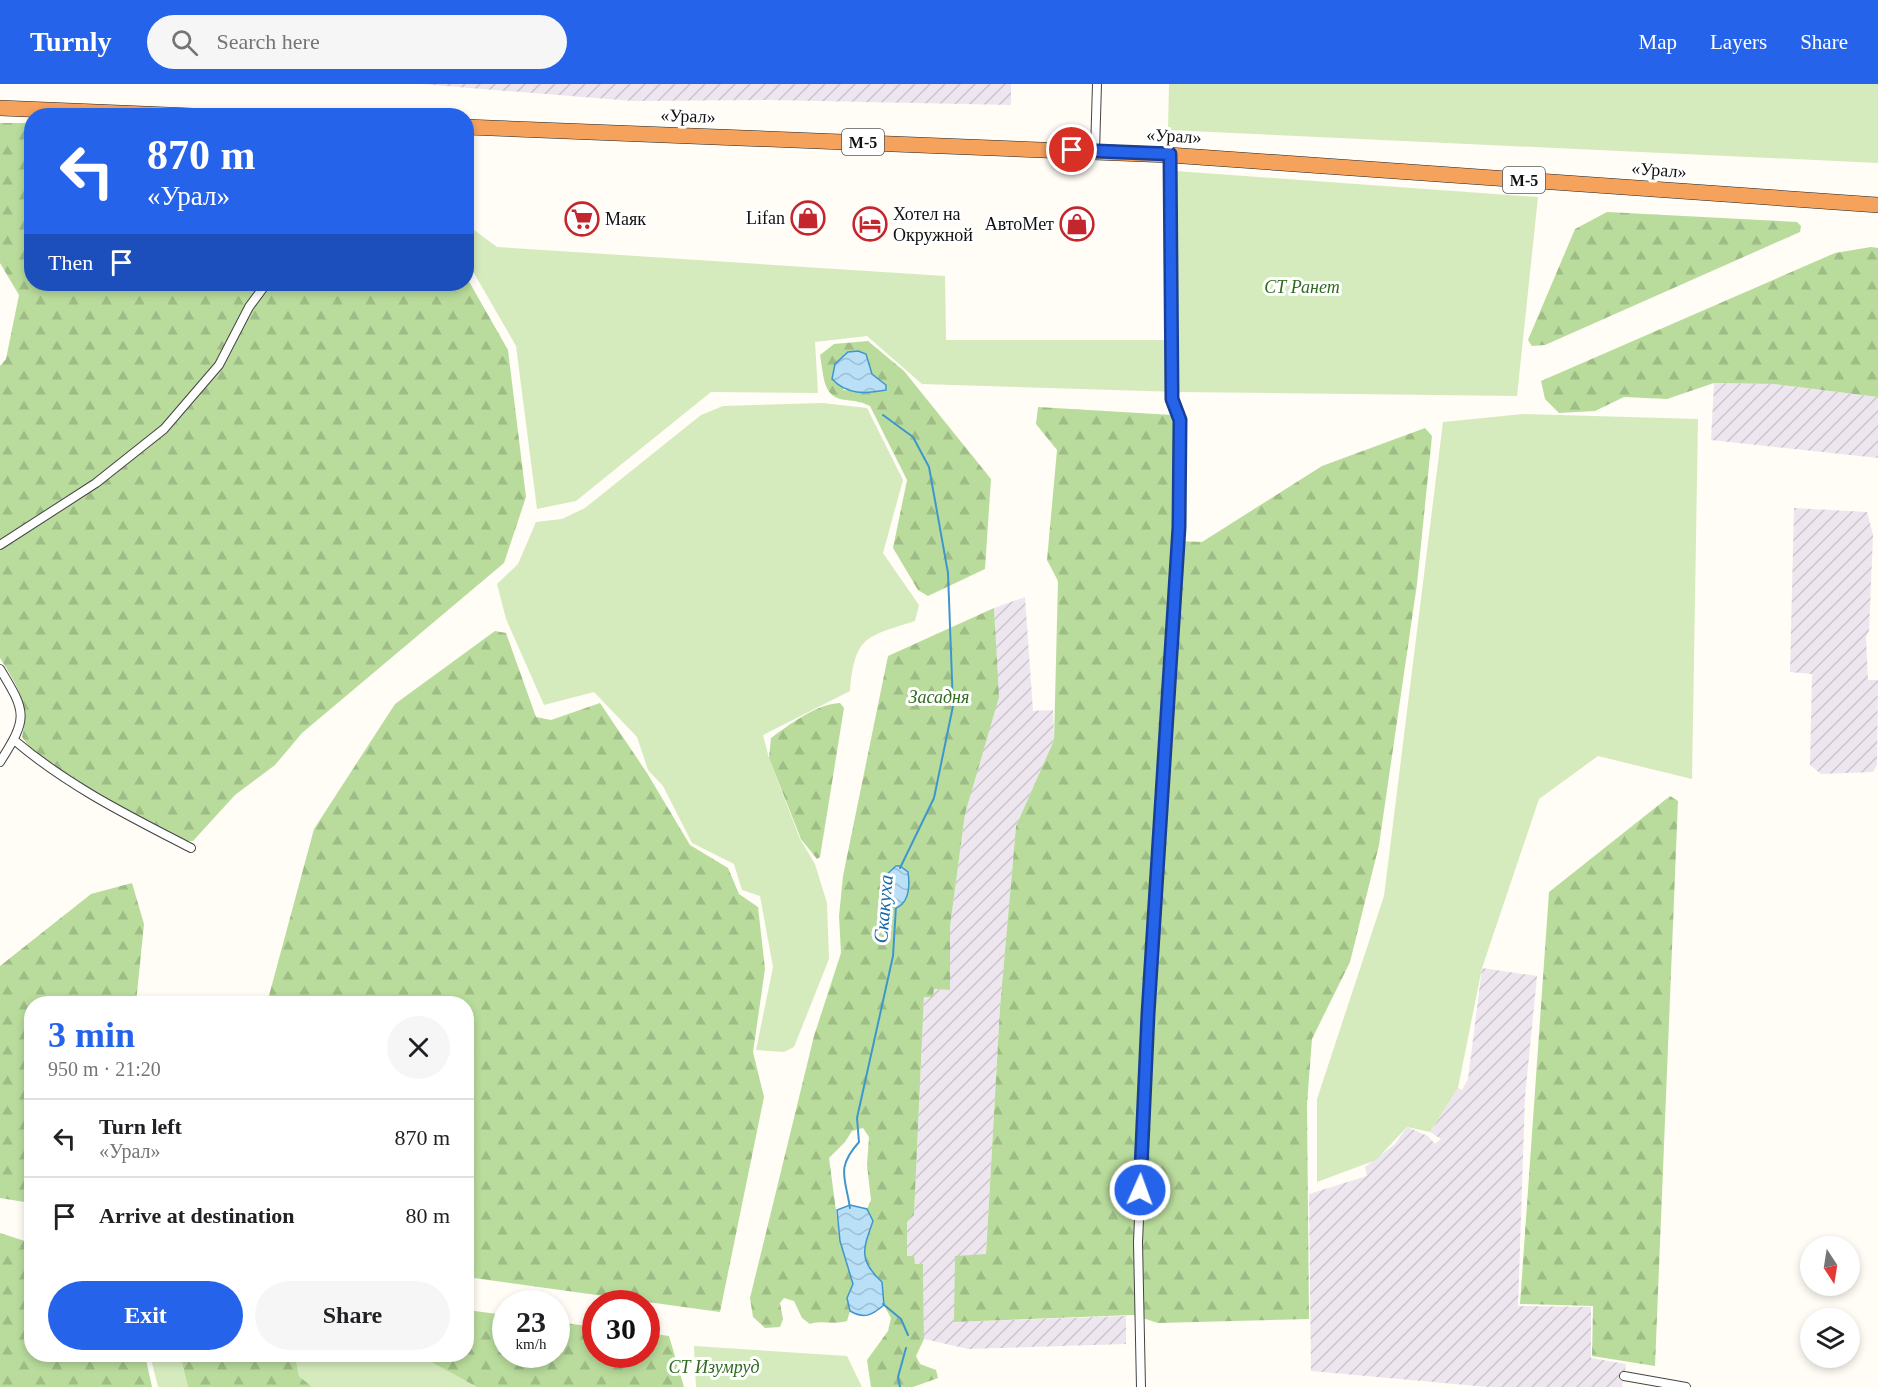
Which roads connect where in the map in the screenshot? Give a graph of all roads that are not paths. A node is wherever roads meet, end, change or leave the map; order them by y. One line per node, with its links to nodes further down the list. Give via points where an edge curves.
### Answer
1 (1097, 84): 5 (street)
2 (0, 108): 3 (highway)
3 (24, 109)
4 (474, 127): 5 (highway, «Урал» / М-5)
5 (1095, 151): 6 (highway, «Урал» / М-5)
6 (1170, 154): 7 (highway, «Урал» / М-5); 15 (street, via 1172,399 1180,420 1179,527 1148,1014 1138,1242)
7 (1878, 205)
8 (261, 291): 9 (street, via 219,365 164,429 96,483)
9 (0, 545)
10 (0, 669): 11 (street, via 21,706 21,723)
11 (14, 740): 12 (street); 13 (street, via 99,801)
12 (0, 762)
13 (191, 848)
14 (1624, 1376): 16 (street)
15 (1141, 1387)
16 (1686, 1387)

